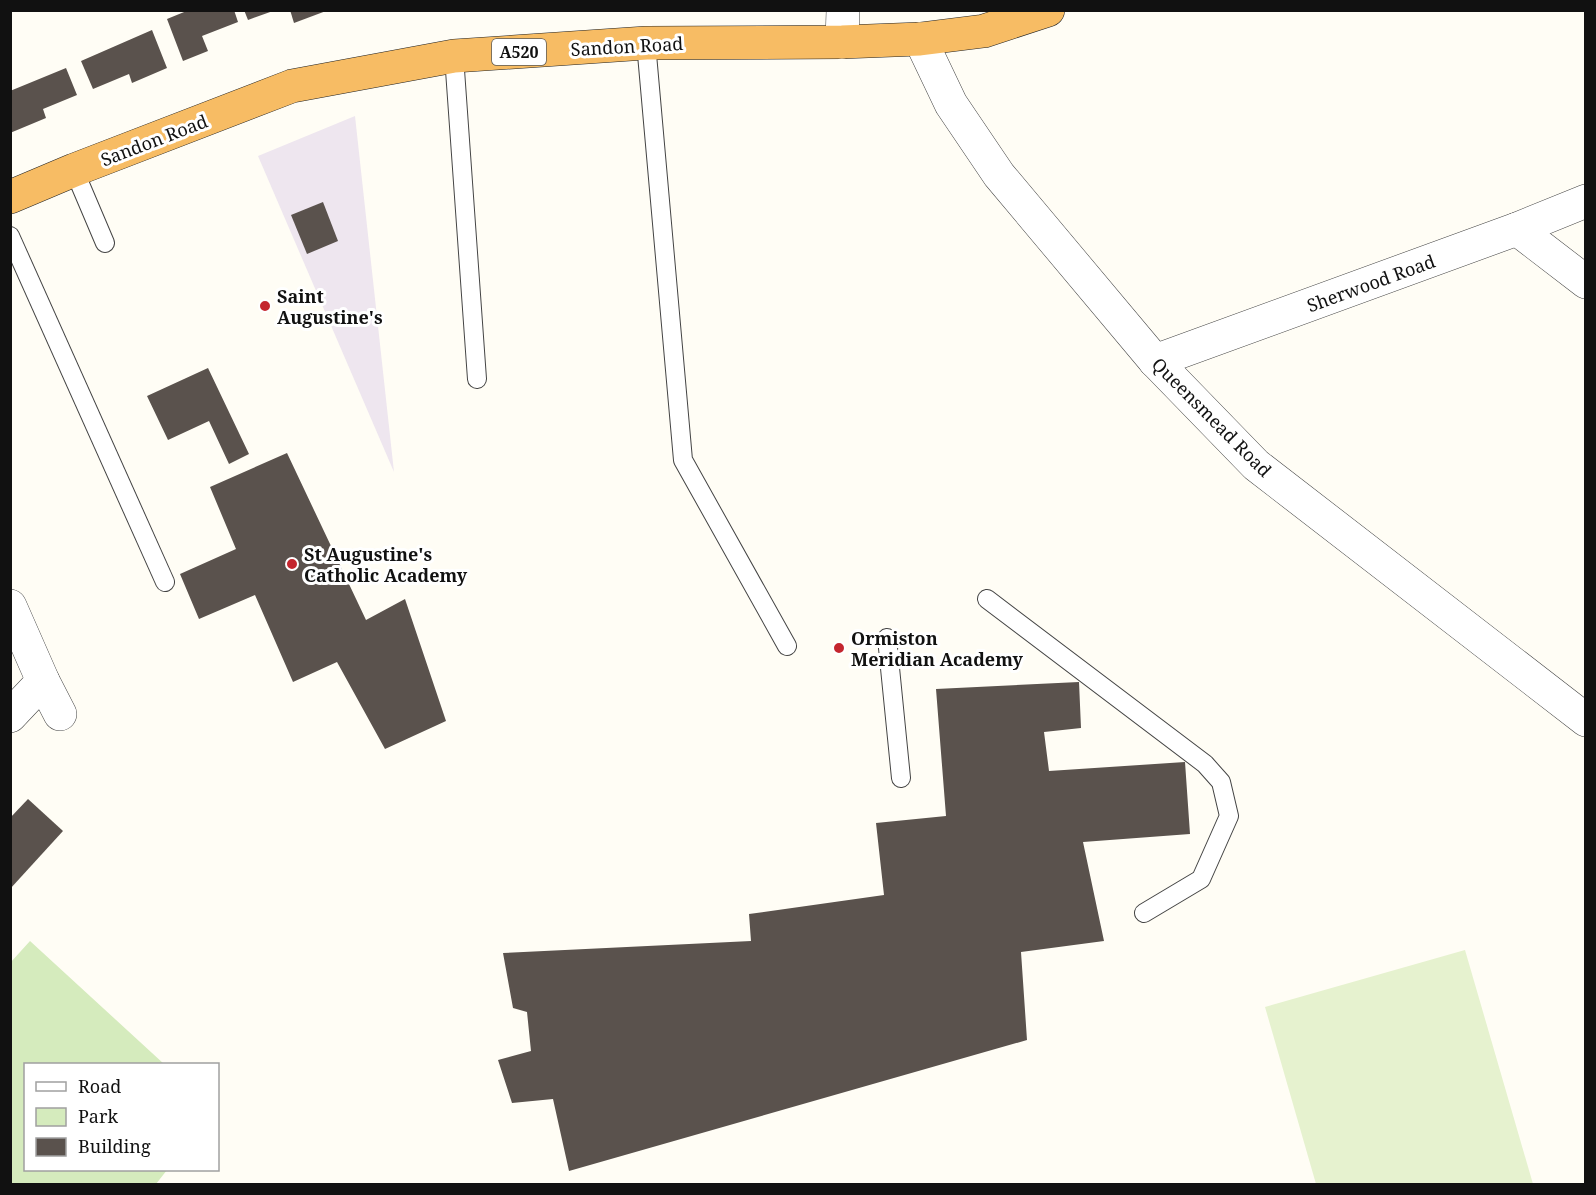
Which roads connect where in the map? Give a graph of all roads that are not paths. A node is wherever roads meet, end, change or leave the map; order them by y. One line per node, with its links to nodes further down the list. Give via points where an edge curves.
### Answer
1 (843, 10): 4 (street)
2 (1048, 10): 3 (highway, Sandon Road / A520, via 984,31)
3 (920, 39): 4 (highway, Sandon Road / A520); 14 (street, Queensmead Road, via 951,104 999,175)
4 (842, 42): 5 (highway, Sandon Road / A520)
5 (646, 43): 6 (highway, Sandon Road / A520); 20 (lane, via 683,460)
6 (454, 56): 7 (highway, Sandon Road / A520, via 291,86); 15 (lane)
7 (74, 170): 8 (highway, Sandon Road / A520); 12 (lane)
8 (10, 197)
9 (1586, 201): 10 (street, Sherwood Road)
10 (1517, 229): 13 (street); 14 (street, Sherwood Road)
11 (10, 236): 16 (lane)
12 (105, 243)
13 (1586, 282)
14 (1155, 361): 24 (street, Queensmead Road, via 1256,465)
15 (477, 379)
16 (165, 582)
17 (987, 599): 26 (lane, via 1205,764 1221,782 1229,816 1201,879)
18 (10, 606): 21 (street)
19 (887, 638): 25 (lane)
20 (787, 646)
21 (43, 681): 22 (street); 23 (street)
22 (60, 714)
23 (10, 716)
24 (1586, 720)
25 (901, 778)
26 (1144, 913)

